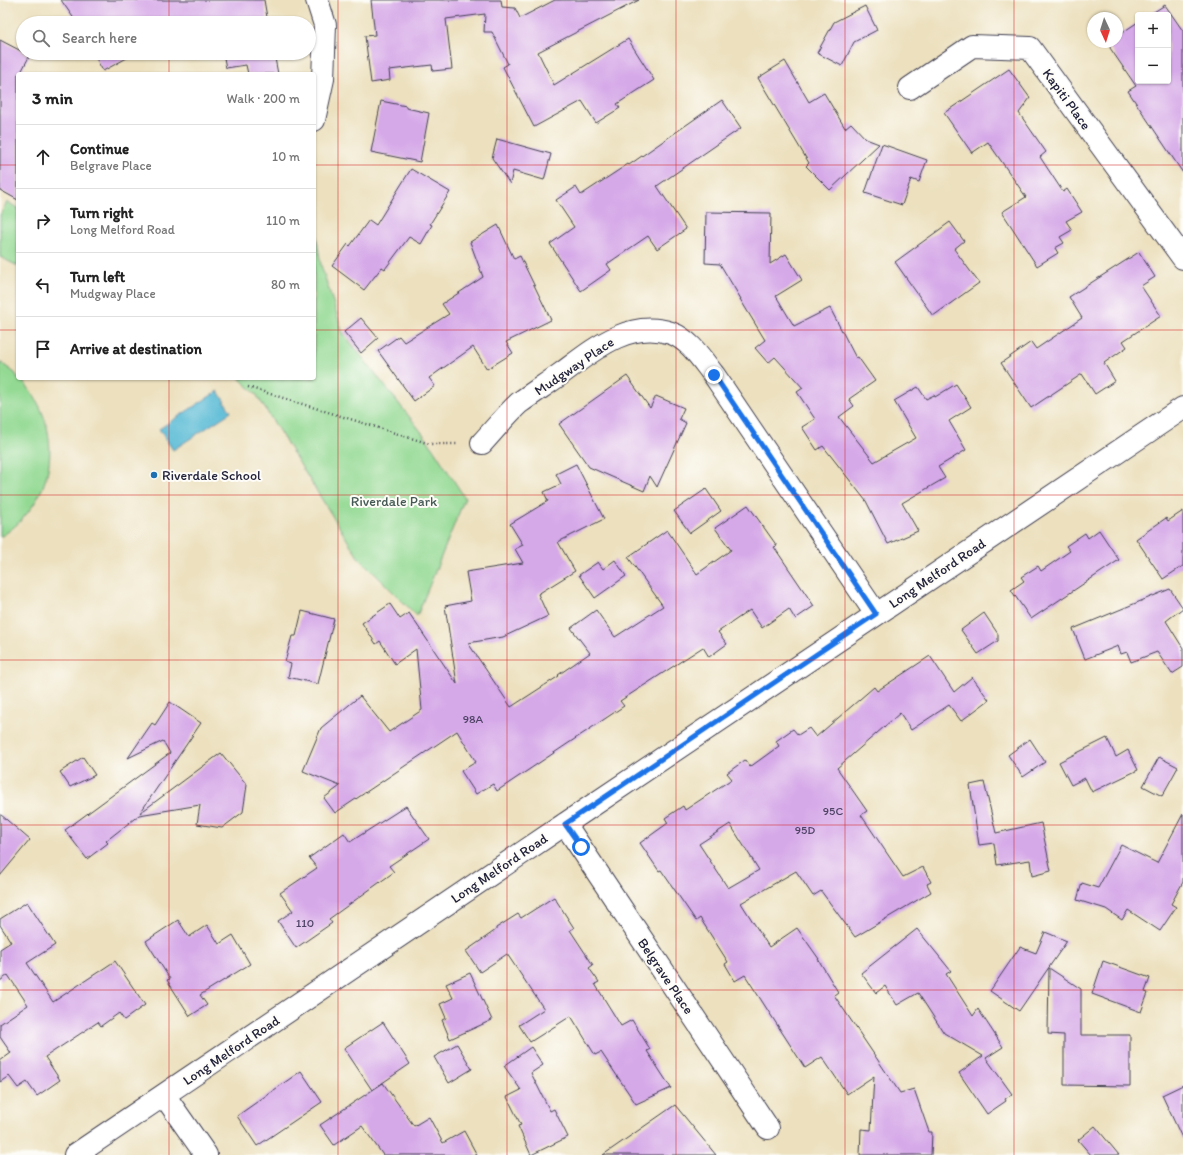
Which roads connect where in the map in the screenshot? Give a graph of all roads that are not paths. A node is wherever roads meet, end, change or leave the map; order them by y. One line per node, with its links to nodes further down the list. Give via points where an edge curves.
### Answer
1 (317, 0): 3 (street, via 325,25 323,79)
2 (910, 88): 4 (street, Kapiti Place, via 972,46 1030,48)
3 (316, 111)
4 (1183, 258)
5 (1183, 408): 7 (street, Long Melford Road)
6 (482, 444): 7 (street, Mudgway Place, via 519,404 615,337 634,331 672,333 689,345 714,375)
7 (876, 614): 8 (street, Long Melford Road)
8 (565, 824): 9 (street, Long Melford Road); 10 (street, Belgrave Place)
9 (164, 1095): 11 (street, Long Melford Road); 12 (street)
10 (768, 1128)
11 (75, 1155)
12 (206, 1155)

